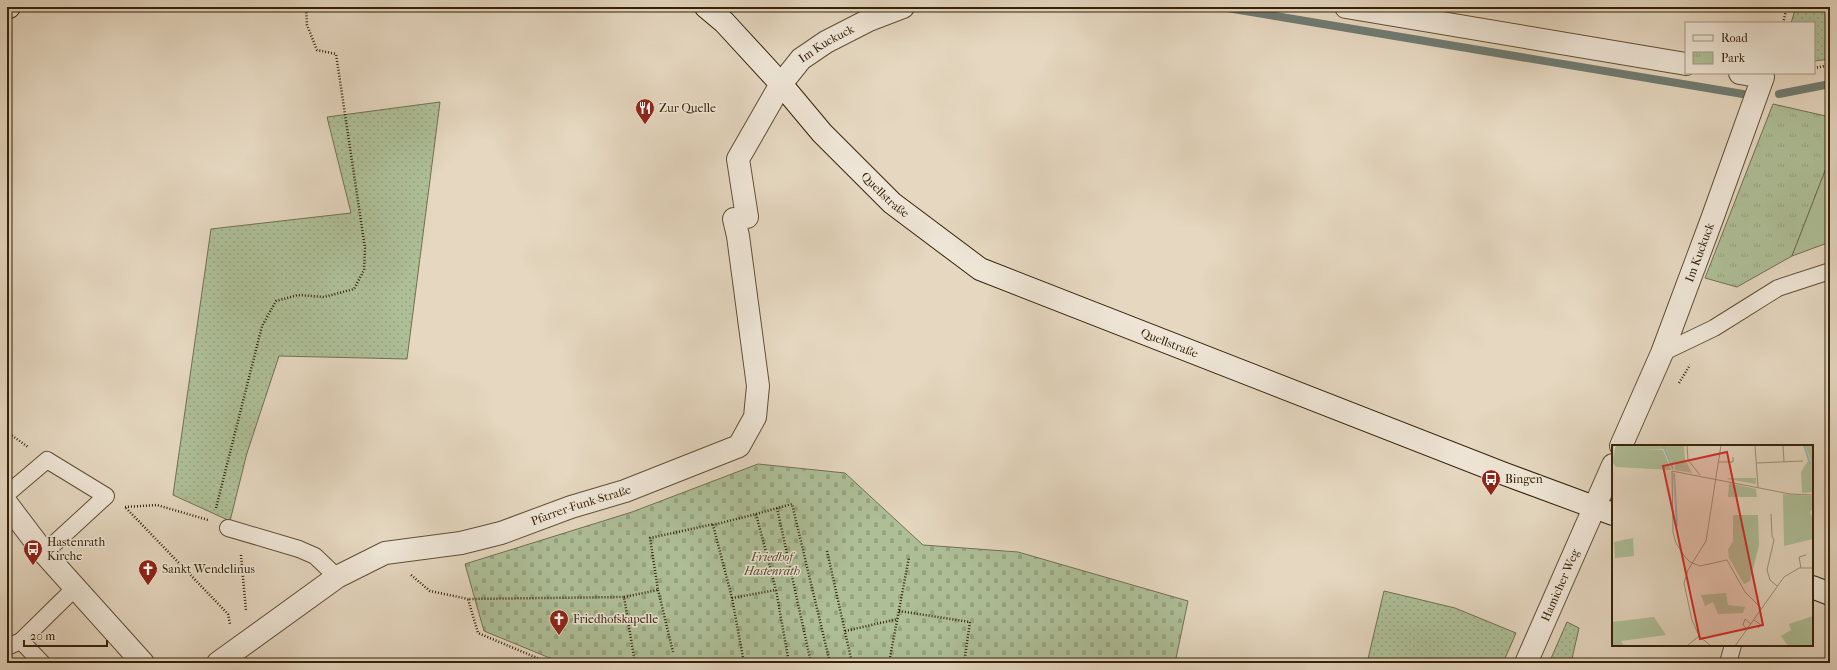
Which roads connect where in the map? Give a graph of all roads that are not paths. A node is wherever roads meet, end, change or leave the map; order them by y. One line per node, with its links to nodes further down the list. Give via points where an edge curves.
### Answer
1 (706, 7): 6 (street, Quellstraße, via 724,22)
2 (903, 7): 6 (street, Im Kuckuck, via 869,20 826,42 800,59)
3 (1346, 7): 4 (street)
4 (1685, 64)
5 (1746, 74): 8 (street, Im Kuckuck, via 1763,77)
6 (782, 84): 13 (street, Quellstraße, via 822,133 892,203 980,269); 16 (street, Pfarrer-Funk-Straße, via 738,159 747,217 734,219 758,386 755,417 739,446 625,491 571,507 501,533 461,543 385,553)
7 (1830, 271): 8 (lane, via 1778,288 1714,328)
8 (1662, 353): 9 (street, Im Kuckuck)
9 (1621, 445)
10 (1612, 470): 13 (street)
11 (7, 494): 15 (lane, via 47,460 106,496)
12 (7, 504): 15 (street)
13 (1604, 511): 25 (street, Hamicher Weg)
14 (227, 528): 16 (lane, via 315,556)
15 (44, 553): 18 (street)
16 (337, 577): 22 (street, Pfarrer-Funk-Straße)
17 (1813, 587): 19 (street)
18 (75, 588): 20 (lane); 24 (street)
19 (1830, 594)
20 (14, 644): 23 (lane)
21 (1733, 646): 26 (lane)
22 (227, 657)
23 (42, 663)
24 (144, 663)
25 (1526, 663)
26 (1728, 663)

